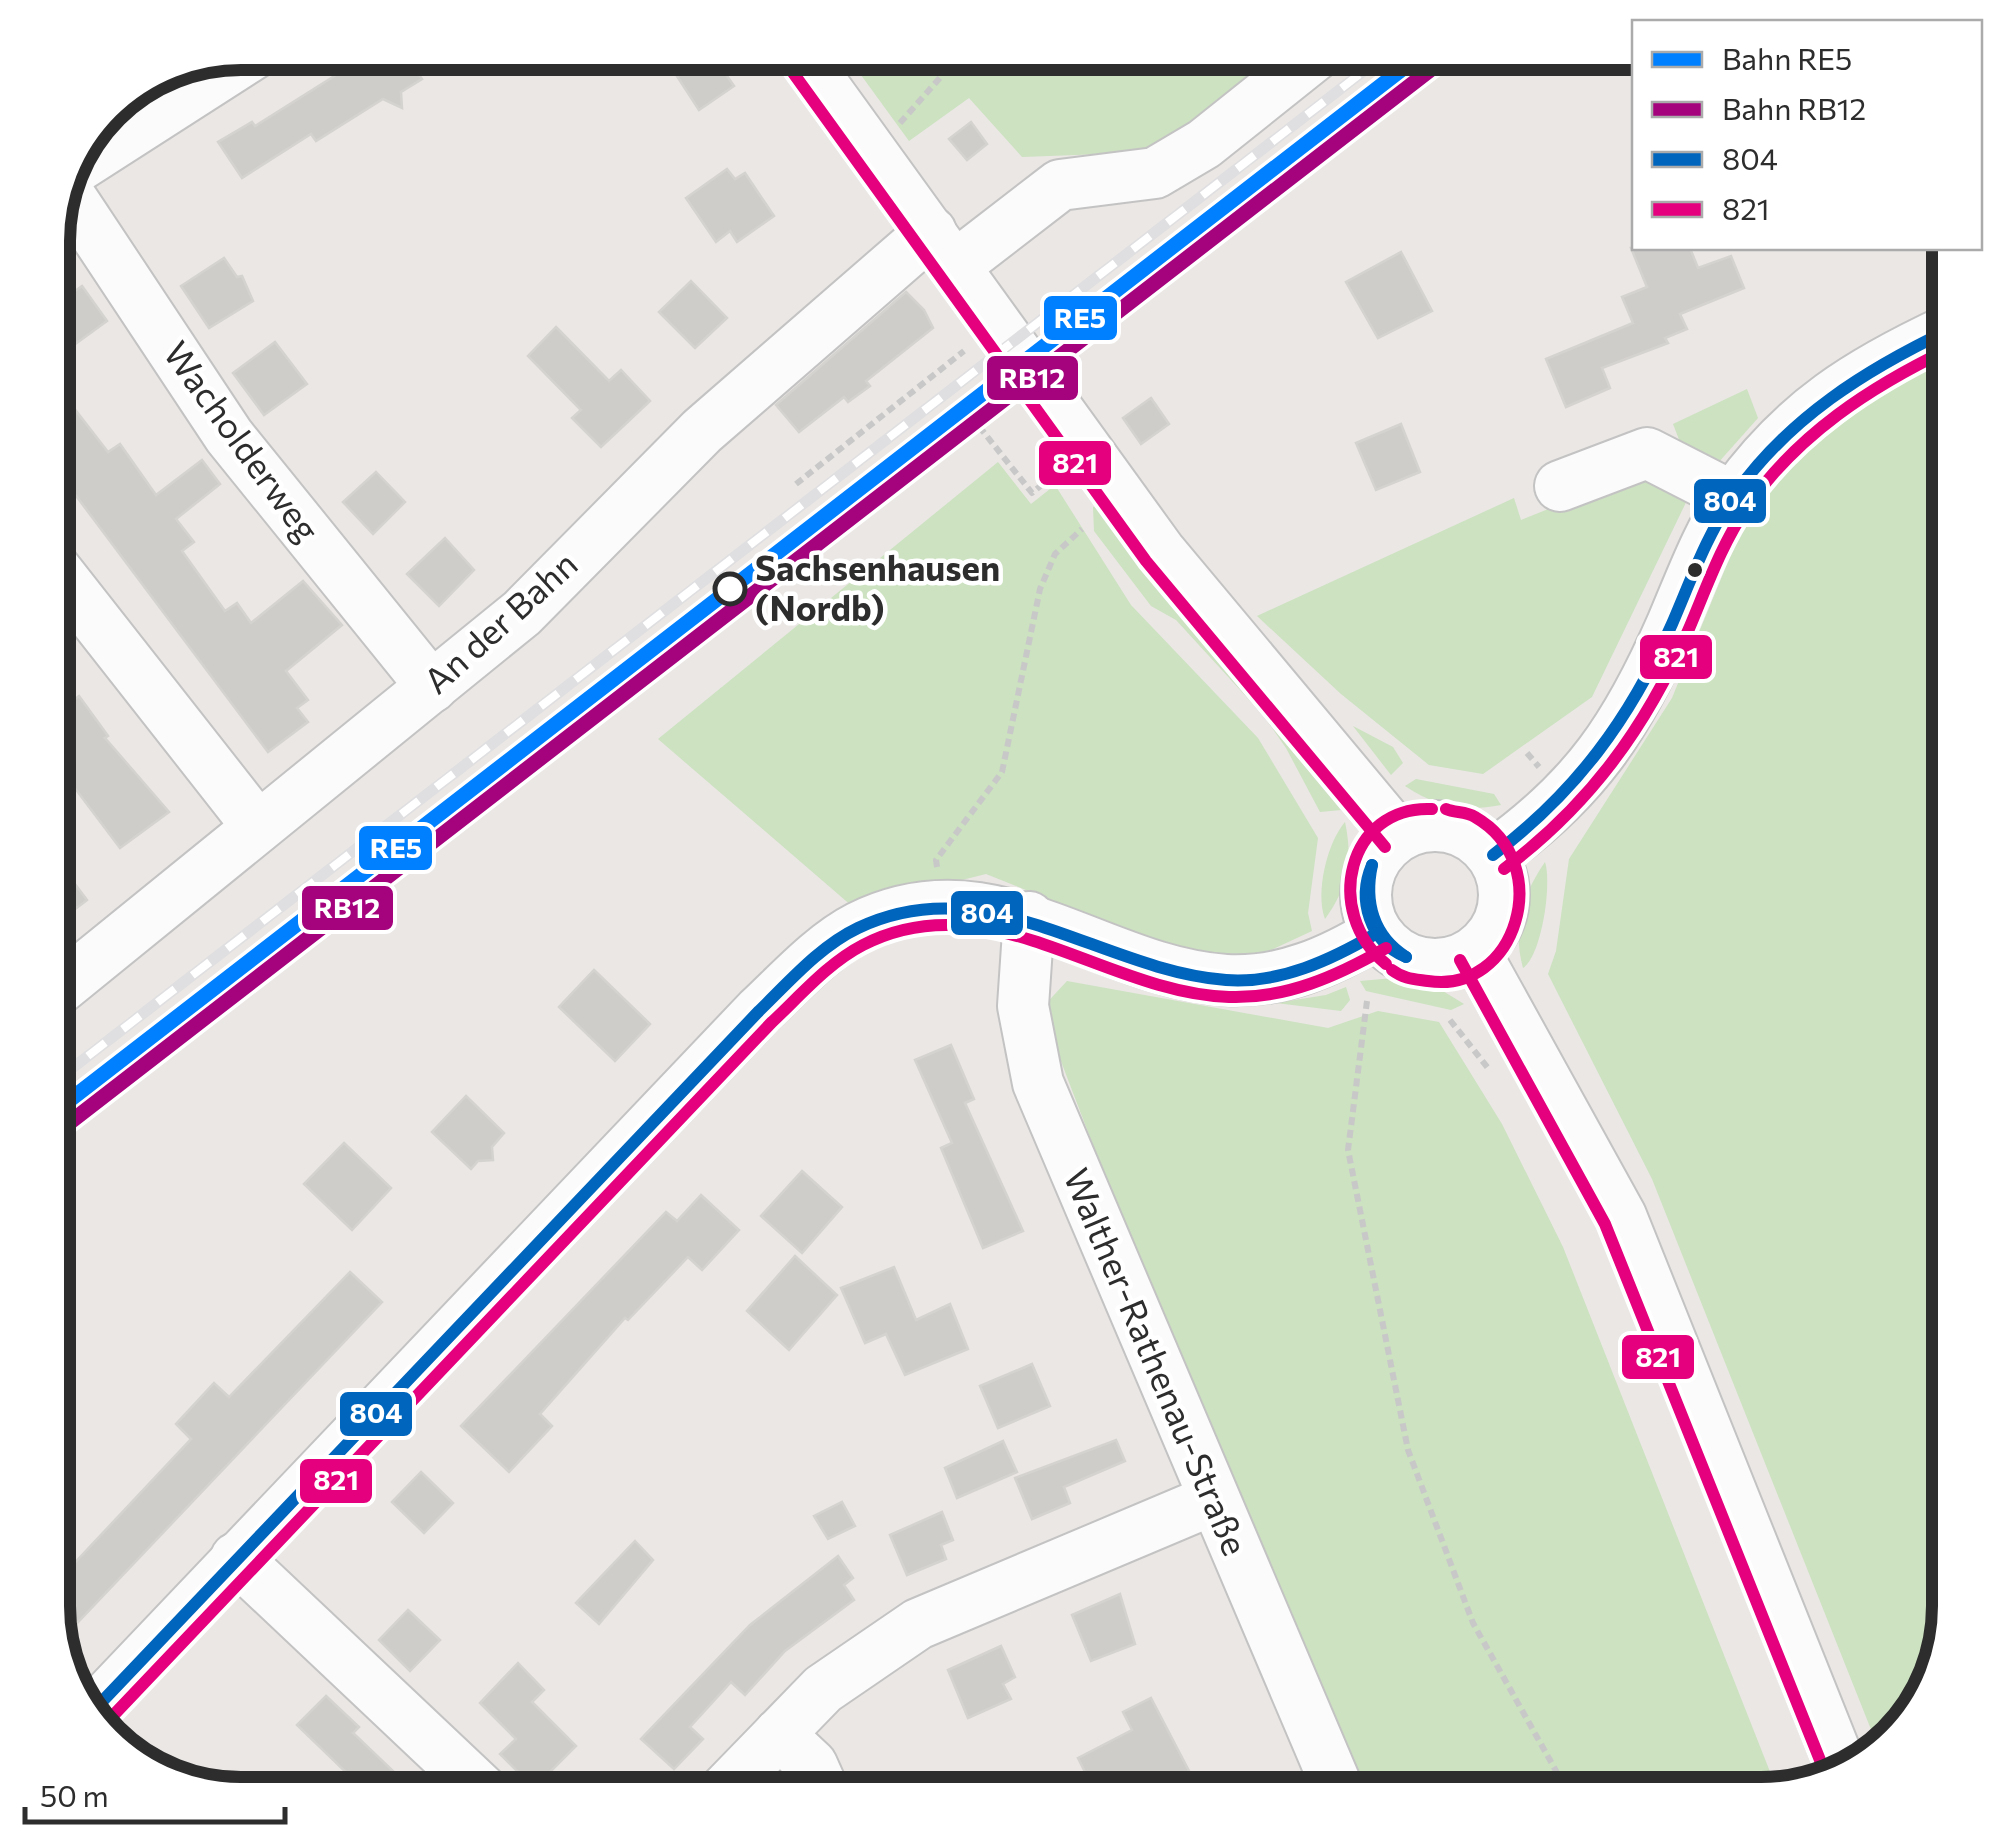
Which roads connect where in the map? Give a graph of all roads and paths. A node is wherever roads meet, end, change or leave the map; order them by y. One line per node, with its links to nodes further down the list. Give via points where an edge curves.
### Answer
1 (812, 70): 8 (street)
2 (947, 70): 5 (path)
3 (1296, 70): 8 (street, An der Bahn, via 1155,173 1060,184)
4 (225, 71): 6 (street)
5 (896, 128)
6 (93, 157)
7 (75, 204): 18 (street, Wacholderweg, via 229,436)
8 (943, 249): 18 (street, An der Bahn, via 702,430 522,613); 20 (street, via 1160,551)
9 (1932, 338): 14 (street, via 1871,366 1816,404)
10 (969, 347): 12 (path)
11 (1061, 469): 16 (path, via 1032,493 978,426)
12 (796, 484)
13 (1560, 486): 14 (street, via 1647,453)
14 (1733, 497): 21 (street, via 1607,750 1560,803)
15 (1082, 529): 22 (path, via 1055,554 1040,589 1002,772 936,860)
16 (834, 534)
17 (70, 588): 19 (street)
18 (432, 688): 19 (street, An der Bahn)
19 (258, 827): 26 (street, An der Bahn)
20 (1398, 836): 21 (street, via 1439,825 1478,840); 24 (street, via 1384,847 1367,880 1365,898)
21 (1493, 855): 25 (street, via 1502,875 1503,908 1491,937)
22 (937, 878)
23 (1029, 917): 24 (street, via 1169,971 1228,980 1280,976 1336,958); 28 (street, Walther-Rathenau-Straße, via 1023,1006 1038,1083); 29 (street, via 938,905 910,910 858,928 804,970)
24 (1377, 934): 25 (street, via 1412,961 1455,962)
25 (1475, 952): 32 (street, via 1621,1216)
26 (70, 980)
27 (1368, 1001): 37 (path, via 1348,1150 1408,1450 1473,1623)
28 (1212, 1500): 31 (street, via 918,1624 824,1690); 36 (street, Walther-Rathenau-Straße)
29 (236, 1558): 30 (street); 33 (street)
30 (101, 1703)
31 (779, 1734): 34 (street); 35 (street)
32 (1838, 1758)
33 (468, 1777)
34 (738, 1777)
35 (817, 1777)
36 (1333, 1777)
37 (1560, 1777)

